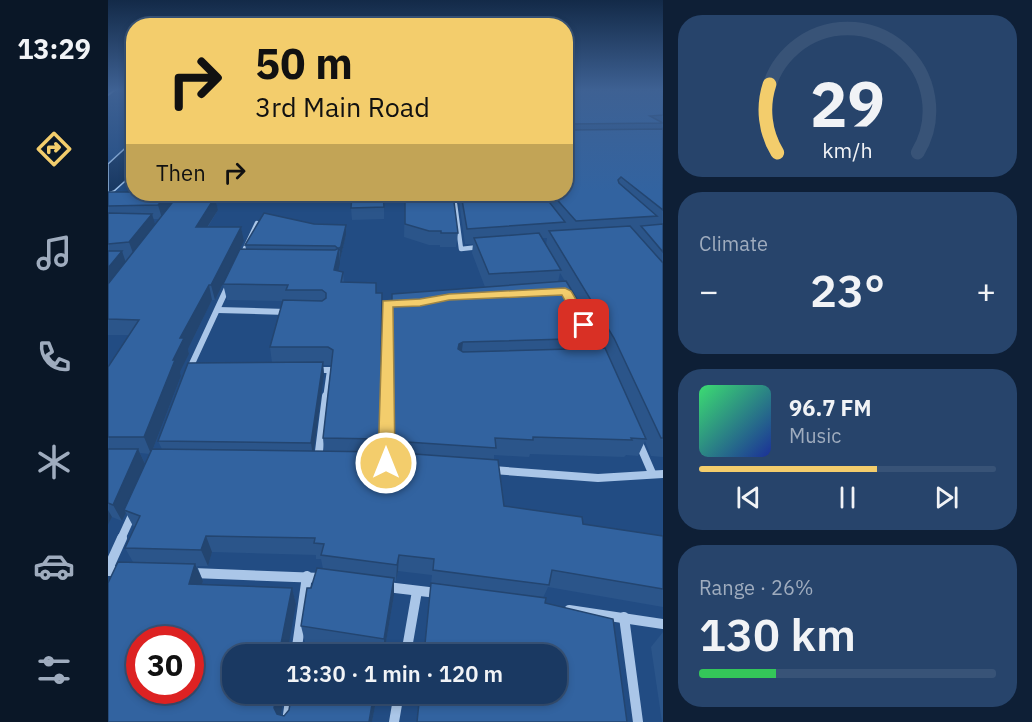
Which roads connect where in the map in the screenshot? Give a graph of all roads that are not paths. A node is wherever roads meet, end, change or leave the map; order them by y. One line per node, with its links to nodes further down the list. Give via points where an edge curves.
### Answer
1 (455, 202): 3 (street, via 461,249)
2 (256, 222): 4 (street, via 240,260)
3 (483, 247)
4 (250, 260)
5 (231, 280): 7 (street)
6 (409, 303): 18 (street, via 387,304)
7 (218, 310): 8 (street); 9 (street)
8 (299, 312)
9 (189, 369): 10 (street); 12 (street)
10 (201, 369)
11 (306, 370): 15 (street, via 330,370)
12 (186, 379)
13 (634, 431): 21 (street)
14 (306, 461): 15 (street)
15 (318, 462): 16 (street)
16 (329, 462)
17 (375, 462): 18 (street)
18 (386, 463): 19 (street)
19 (398, 463)
20 (480, 470): 21 (street, via 598,478)
21 (652, 473): 22 (street)
22 (663, 474)
23 (136, 504): 24 (street)
24 (108, 570): 25 (street)
25 (131, 572)
26 (178, 573): 27 (street)
27 (307, 576): 28 (street); 35 (street)
28 (329, 579)
29 (373, 585): 30 (street)
30 (417, 591): 31 (street); 36 (street)
31 (452, 595)
32 (555, 608): 33 (street)
33 (624, 616): 34 (street); 41 (street)
34 (663, 624)
35 (297, 644)
36 (408, 644)
37 (289, 704): 39 (street)
38 (397, 704): 40 (street)
39 (287, 722)
40 (394, 722)
41 (638, 722)

